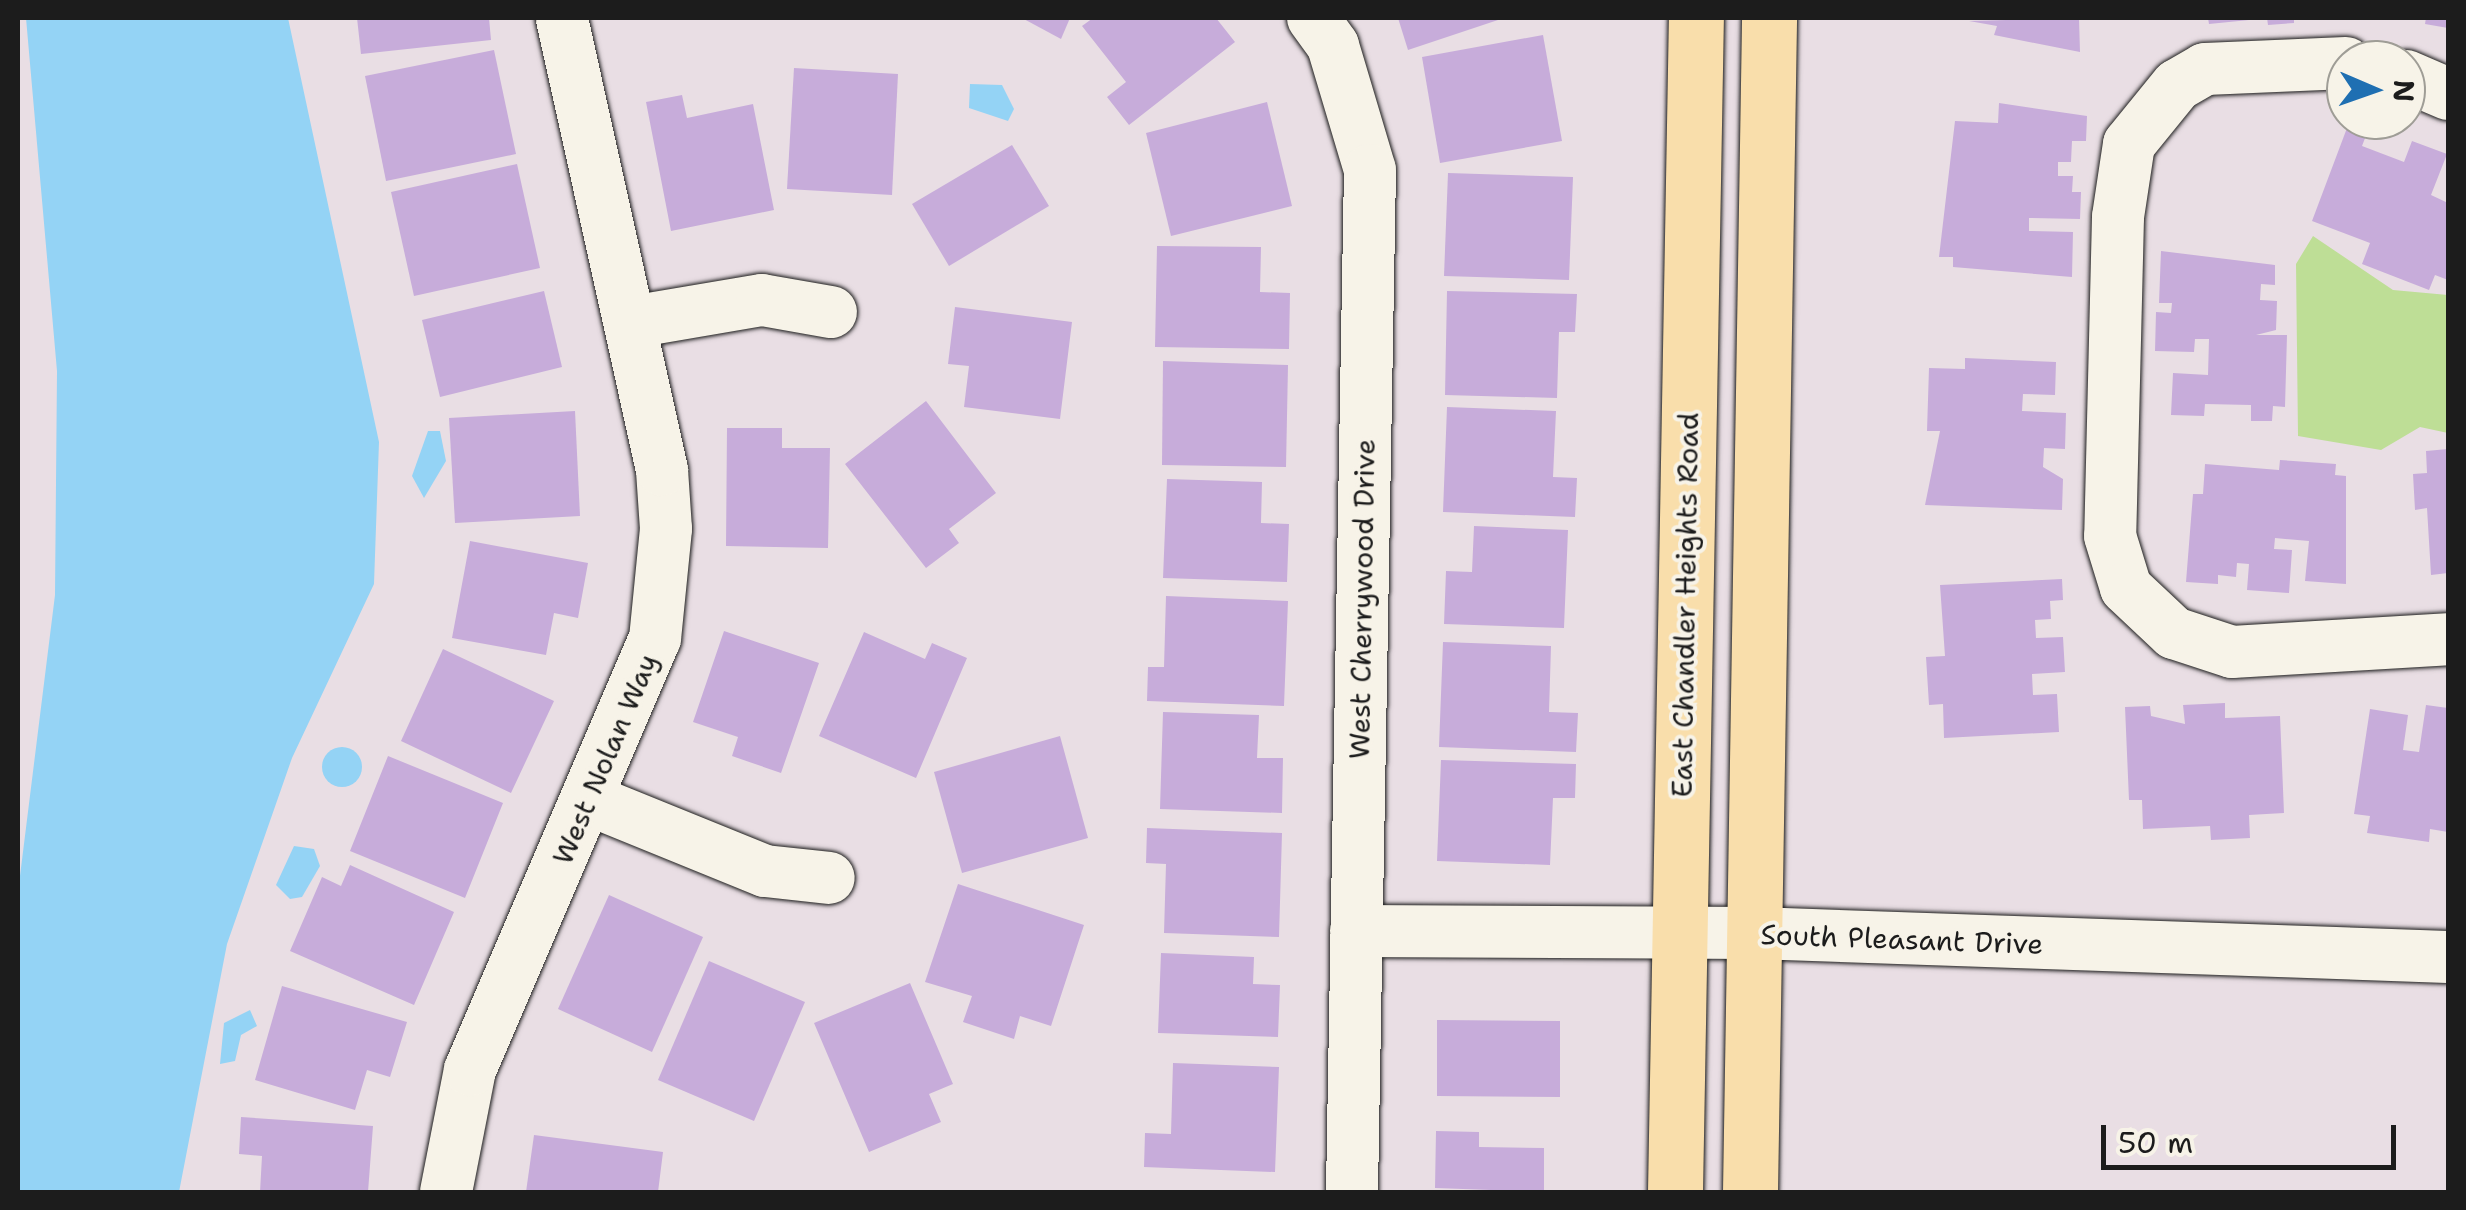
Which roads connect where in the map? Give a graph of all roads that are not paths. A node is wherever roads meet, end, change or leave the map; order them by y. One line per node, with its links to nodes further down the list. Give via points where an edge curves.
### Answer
1 (562, 18): 7 (street, West Nolan Way)
2 (1314, 18): 11 (street, West Cherrywood Drive, via 1332,46 1370,170)
3 (1696, 18): 13 (main road, East Chandler Heights Road)
4 (1768, 18): 12 (main road)
5 (2326, 64): 8 (street, via 2206,68 2177,85 2129,144 2118,217 2110,536 2126,588 2174,633 2232,652)
6 (831, 312): 7 (street, via 762,300)
7 (632, 322): 9 (street, West Nolan Way, via 666,530 655,639)
8 (2448, 639)
9 (590, 800): 10 (street, via 765,871); 15 (street, West Nolan Way, via 470,1070)
10 (829, 878)
11 (1356, 930): 13 (street, South Pleasant Drive); 16 (street, West Cherrywood Drive)
12 (1755, 933): 13 (street, South Pleasant Drive); 14 (street, South Pleasant Drive); 18 (main road)
13 (1680, 936): 17 (main road, East Chandler Heights Road)
14 (2448, 957)
15 (446, 1192)
16 (1352, 1192)
17 (1675, 1192)
18 (1750, 1192)

